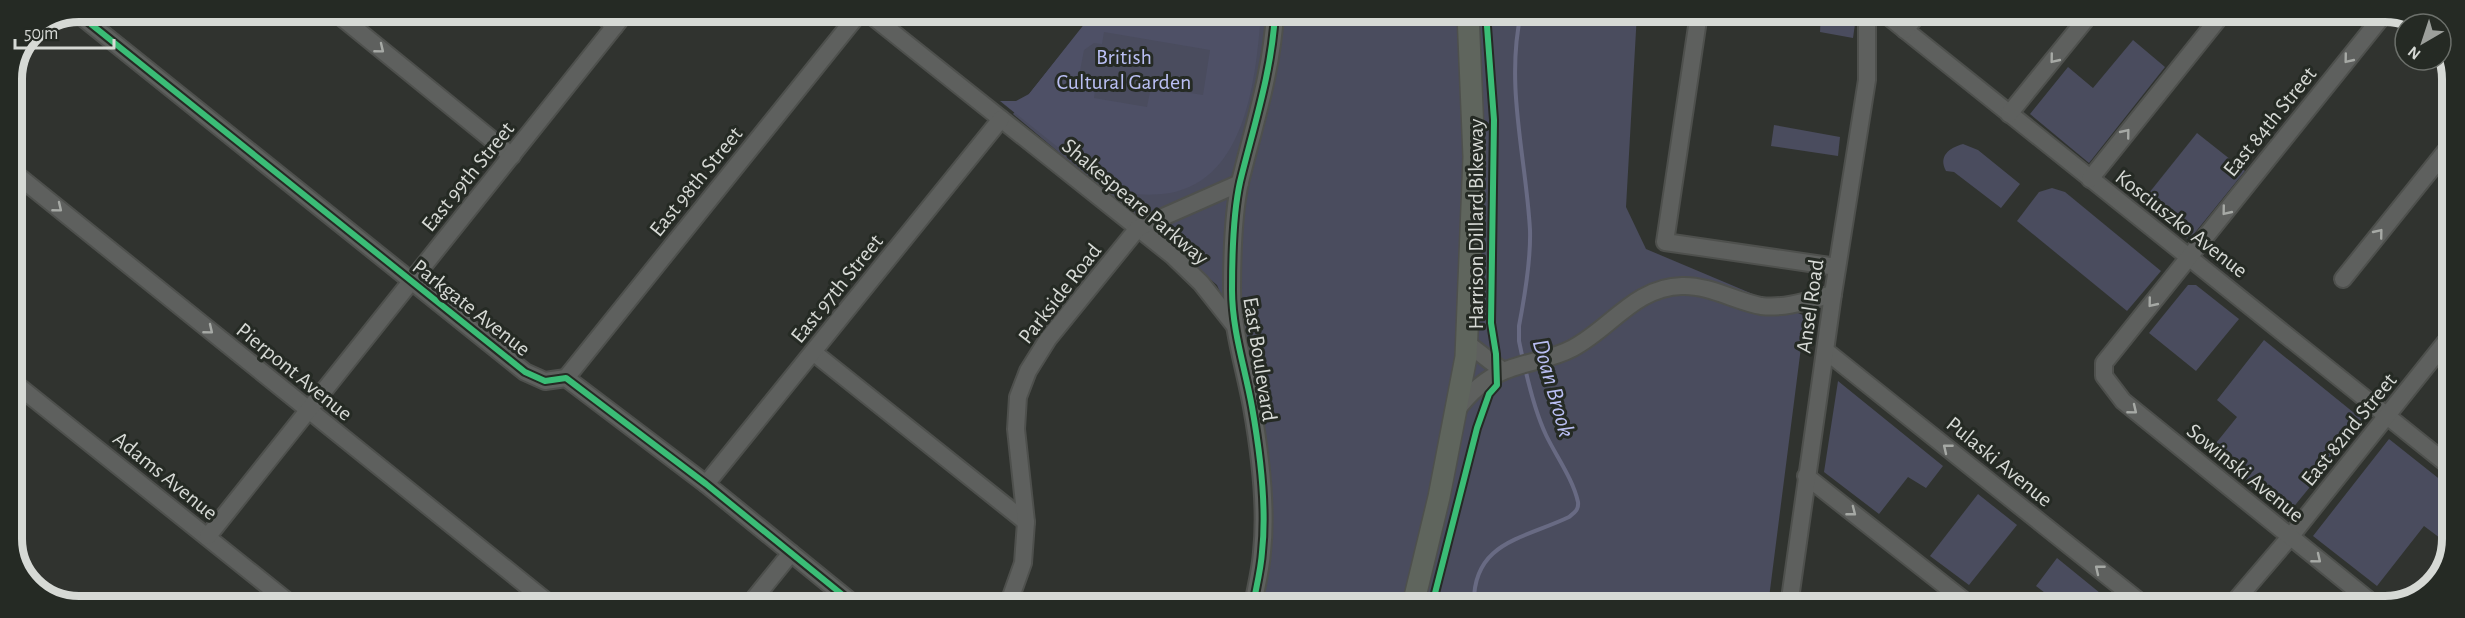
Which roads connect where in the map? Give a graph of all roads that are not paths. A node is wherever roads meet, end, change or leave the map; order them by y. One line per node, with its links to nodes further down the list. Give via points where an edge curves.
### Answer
1 (88, 22): 29 (street, Parkgate Avenue)
2 (346, 22): 20 (street, one-way to 20)
3 (610, 22): 16 (street)
4 (618, 22): 16 (street, East 99th Street)
5 (852, 22): 38 (street, East 98th Street)
6 (879, 22): 19 (street, Shakespeare Parkway)
7 (1275, 22): 24 (street, East Boulevard, via 1264,95)
8 (1468, 22): 32 (main road, via 1473,157)
9 (1698, 22): 27 (street, via 1665,243)
10 (1866, 22): 27 (street, Ansel Road, via 1866,80)
11 (1895, 22): 17 (street, Kosciuszko Avenue)
12 (1912, 22): 17 (street)
13 (2084, 22): 18 (street, one-way to 18)
14 (2216, 22): 23 (street, one-way to 14)
15 (2378, 22): 26 (street, East 84th Street, one-way to 26)
16 (615, 26): 20 (street, East 99th Street)
17 (1905, 30): 18 (street, Kosciuszko Avenue)
18 (2009, 114): 23 (street, Kosciuszko Avenue)
19 (1000, 119): 25 (street, Shakespeare Parkway); 35 (street, East 97th Street)
20 (512, 156): 29 (street, East 99th Street)
21 (2442, 156): 28 (street, one-way to 21)
22 (22, 179): 40 (street, Pierpont Avenue, one-way to 40)
23 (2090, 179): 26 (street, Kosciuszko Avenue)
24 (1240, 183): 25 (street, Parkside Road); 31 (street, East Boulevard, via 1232,281)
25 (1138, 228): 31 (street, Shakespeare Parkway, via 1201,284); 46 (street, Parkside Road, via 1048,339 1028,371 1018,397 1016,429)
26 (2189, 257): 36 (street, East 84th Street, one-way to 36); 42 (street, Kosciuszko Avenue)
27 (1837, 267): 30 (street, Ansel Road)
28 (2343, 279)
29 (411, 282): 38 (street, Parkgate Avenue, via 525,372 545,381); 40 (street, East 99th Street)
30 (1833, 294): 34 (street, Ansel Road); 37 (street, via 1771,306 1696,287 1666,288 1629,304 1576,347)
31 (1235, 327): 55 (street, East Boulevard, via 1252,409 1263,504 1262,553)
32 (1467, 343): 37 (street); 41 (main road)
33 (2442, 347): 42 (street, East 82nd Street)
34 (1826, 351): 44 (street, Ansel Road); 59 (street, Pulaski Avenue, one-way to 34)
35 (813, 352): 45 (street, East 97th Street); 46 (street)
36 (2104, 363): 48 (street, Sowinski Avenue, one-way to 48, via 2104,376 2123,401)
37 (1508, 369): 41 (street, via 1476,389)
38 (566, 378): 45 (street)
39 (23, 389): 47 (street, Adams Avenue)
40 (307, 410): 47 (street, East 99th Street); 51 (street, Pierpont Avenue)
41 (1456, 412): 56 (main road)
42 (2388, 416): 43 (street, Kosciuszko Avenue); 48 (street, East 82nd Street)
43 (2442, 460)
44 (1806, 476): 57 (street, Ansel Road); 58 (street, one-way to 58)
45 (706, 484): 49 (street)
46 (1026, 522): 54 (street, Parkside Road, via 1023,563)
47 (208, 536): 50 (street, Adams Avenue)
48 (2290, 537): 60 (street, East 82nd Street); 61 (street, Sowinski Avenue, one-way to 61)
49 (790, 553): 52 (street); 53 (street)
50 (281, 596)
51 (540, 596)
52 (756, 596)
53 (844, 596)
54 (1011, 596)
55 (1255, 596)
56 (1415, 596)
57 (1790, 596)
58 (1958, 596)
59 (2132, 596)
60 (2240, 596)
61 (2364, 596)

